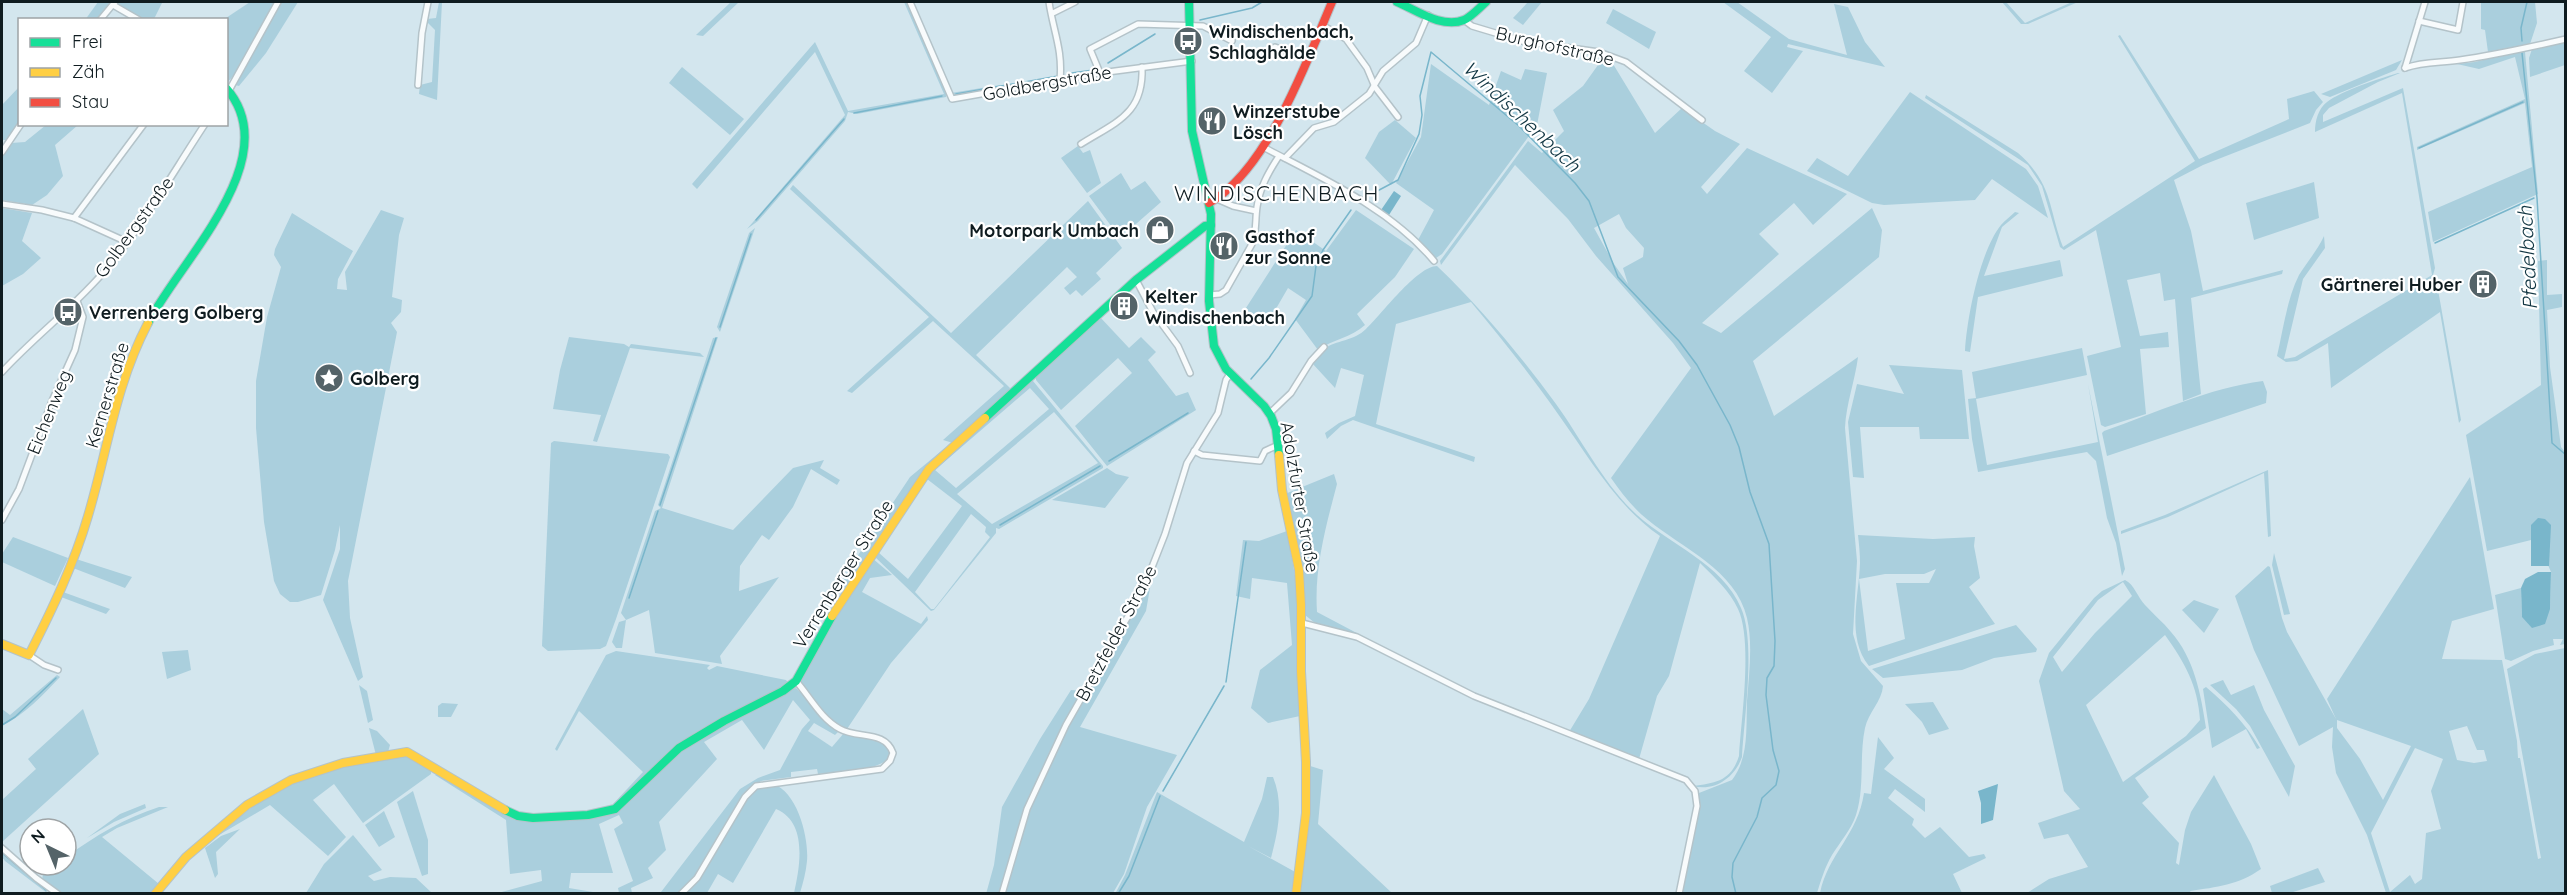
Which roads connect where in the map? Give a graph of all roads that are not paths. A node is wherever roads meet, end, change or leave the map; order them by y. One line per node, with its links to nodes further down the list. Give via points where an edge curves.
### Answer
1 (278, 2): 31 (street)
2 (428, 2): 29 (street)
3 (910, 2): 28 (street, Goldbergstraße, via 952,99)
4 (1049, 2): 13 (street)
5 (1075, 2): 13 (street)
6 (1189, 2): 20 (street, Adolzfurter Straße)
7 (1332, 2): 19 (street)
8 (1397, 2): 14 (street)
9 (1486, 2): 17 (street)
10 (2425, 2): 18 (street)
11 (2463, 2): 18 (street, via 2458,30)
12 (114, 3): 15 (street); 16 (street)
13 (1053, 13): 28 (street, via 1062,63)
14 (1428, 15): 17 (street, via 1453,22); 30 (street, via 1416,43 1383,71)
15 (102, 18)
16 (136, 18)
17 (1464, 20): 34 (street, Burghofstraße, via 1522,41 1590,50 1626,62)
18 (2419, 21): 21 (street, via 2405,68)
19 (1322, 25): 24 (street); 30 (street, via 1346,39)
20 (1192, 26): 22 (street, via 1203,26); 25 (street, Adolzfurter Straße); 27 (street, via 1135,24 1090,48)
21 (2565, 39)
22 (1232, 40)
23 (1275, 46): 24 (street)
24 (1308, 59): 39 (street)
25 (1191, 61): 26 (street, Goldbergstraße); 42 (street, Adolzfurter Straße, via 1192,132)
26 (1142, 67): 27 (street, Goldbergstraße); 38 (street, via 1142,90 1131,109)
27 (1100, 73): 28 (street, Goldbergstraße)
28 (1060, 80)
29 (418, 85)
30 (1375, 87): 33 (street); 41 (street, via 1334,122 1314,128)
31 (228, 90)
32 (228, 93): 62 (street, Kernerstraße, via 236,101 244,131 240,167 223,207 165,291 141,337 113,413 88,519)
33 (1398, 117)
34 (1702, 120)
35 (20, 126): 40 (street)
36 (142, 126): 45 (street)
37 (204, 126): 47 (street, Golbergstraße)
38 (1081, 144)
39 (1263, 147): 41 (street); 42 (street)
40 (2, 152)
41 (1282, 157): 44 (street, via 1263,182); 48 (street, via 1396,224)
42 (1213, 201): 44 (street); 46 (street, Adolzfurter Straße)
43 (2, 204): 45 (street)
44 (1256, 211): 50 (street, via 1255,236 1241,266 1226,290)
45 (74, 218): 47 (street)
46 (1211, 225): 49 (street, Verrenberger Straße); 50 (street, Adolzfurter Straße)
47 (127, 242): 51 (street, Golbergstraße)
48 (1434, 261)
49 (1136, 280): 54 (street, via 1178,346); 64 (street, Verrenberger Straße, via 929,469 822,631)
50 (1209, 295): 55 (street, Adolzfurter Straße, via 1215,348)
51 (76, 301): 53 (street, Golbergstraße); 59 (street, Eichenweg, via 83,317 75,350 19,489)
52 (1324, 347): 56 (street, via 1291,393)
53 (2, 372)
54 (1190, 374)
55 (1230, 374): 56 (street, Adolzfurter Straße, via 1254,393); 58 (street, Bretzfelder Straße, via 1218,413)
56 (1270, 413): 57 (street, Adolzfurter Straße)
57 (1278, 445): 58 (street, via 1265,452 1260,461); 60 (street, Adolzfurter Straße, via 1282,496 1301,592)
58 (1194, 451): 69 (street, Bretzfelder Straße, via 1143,590 1066,725 1027,809)
59 (2, 520)
60 (1302, 623): 70 (street, Adolzfurter Straße, via 1300,678 1308,796); 71 (street, via 1357,637 1474,696 1686,780 1695,791 1697,806)
61 (2, 644): 62 (street)
62 (29, 655): 63 (street)
63 (58, 670)
64 (796, 681): 67 (street, via 679,748 624,802 601,813 518,816 407,752 311,771 263,797 200,844); 68 (street, via 830,722 842,730 881,738 887,743 892,753 890,761 882,769 756,786 744,797 697,878)
65 (2, 848): 66 (street)
66 (58, 894)
67 (156, 894)
68 (681, 894)
69 (1002, 894)
70 (1296, 894)
71 (1679, 894)

